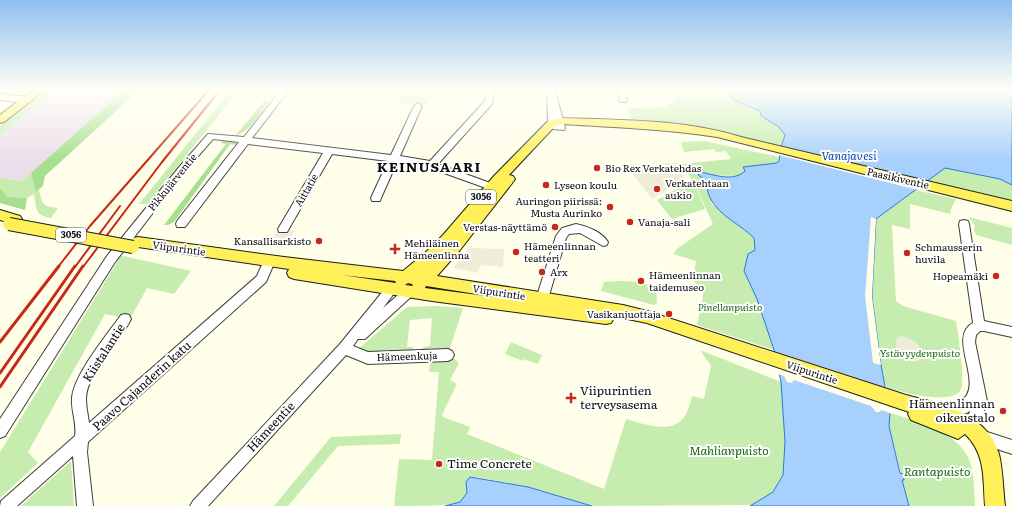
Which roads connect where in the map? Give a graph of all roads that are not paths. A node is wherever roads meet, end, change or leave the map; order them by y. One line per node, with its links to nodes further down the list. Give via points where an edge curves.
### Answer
1 (9, 114): 6 (main road)
2 (266, 114): 8 (street)
3 (414, 114): 10 (street)
4 (478, 114): 11 (street)
5 (555, 114): 7 (street)
6 (0, 120)
7 (557, 124): 12 (main road, 3056, via 554,132); 14 (main road, Paasikiventie, via 627,123 719,134)
8 (246, 141): 9 (street, Pikkujärventie); 16 (street); 36 (street, Pikkujärventie, via 211,136 183,168 104,269)
9 (330, 150): 10 (street, Pikkujärventie); 18 (street, Aittatie)
10 (394, 158): 11 (street, Pikkujärventie); 13 (street)
11 (432, 164): 12 (street, Pikkujärventie)
12 (493, 192): 21 (main road, 3056, via 454,249); 22 (main road, 3056, via 430,257)
13 (376, 198)
14 (1012, 205)
15 (6, 220): 20 (main road, Viipurintie / 3056, bridge)
16 (181, 224)
17 (964, 224): 26 (street)
18 (284, 229)
19 (603, 242): 24 (street, via 583,229 573,228 564,231)
20 (268, 265): 22 (main road, Viipurintie / 3056); 23 (main road, Viipurintie / 3056); 37 (street, Paavo Cajanderin katu, via 262,279)
21 (423, 280): 22 (main road, Viipurintie); 24 (main road, Viipurintie)
22 (408, 284): 23 (main road, Viipurintie / 3056); 28 (street, Hämeentie, via 360,336); 30 (main road, Viipurintie, via 644,324)
23 (392, 288): 28 (street, Hämeentie)
24 (542, 299): 30 (main road, Viipurintie, via 646,316)
25 (126, 319): 37 (street, Kiistalantie, via 91,368 83,385 79,398 83,430)
26 (979, 326): 27 (street); 31 (street, via 970,332 969,338)
27 (1012, 332)
28 (344, 348): 29 (street, Hämeenkuja, via 368,358); 42 (street, Hämeentie)
29 (448, 356)
30 (757, 357): 32 (main road, Viipurintie)
31 (976, 383): 33 (street, via 972,401); 35 (street, via 980,401)
32 (906, 407): 34 (main road, Viipurintie); 35 (main road, Viipurintie)
33 (964, 407): 34 (street, via 956,411); 35 (street)
34 (942, 412): 35 (main road, Viipurintie)
35 (965, 423): 38 (main road)
36 (0, 431)
37 (80, 440): 40 (street, Paavo Cajanderin katu); 41 (street, Kiistalantie)
38 (977, 440): 39 (street); 43 (main road, via 990,455)
39 (1012, 447)
40 (6, 506)
41 (85, 506)
42 (198, 506)
43 (995, 506)

